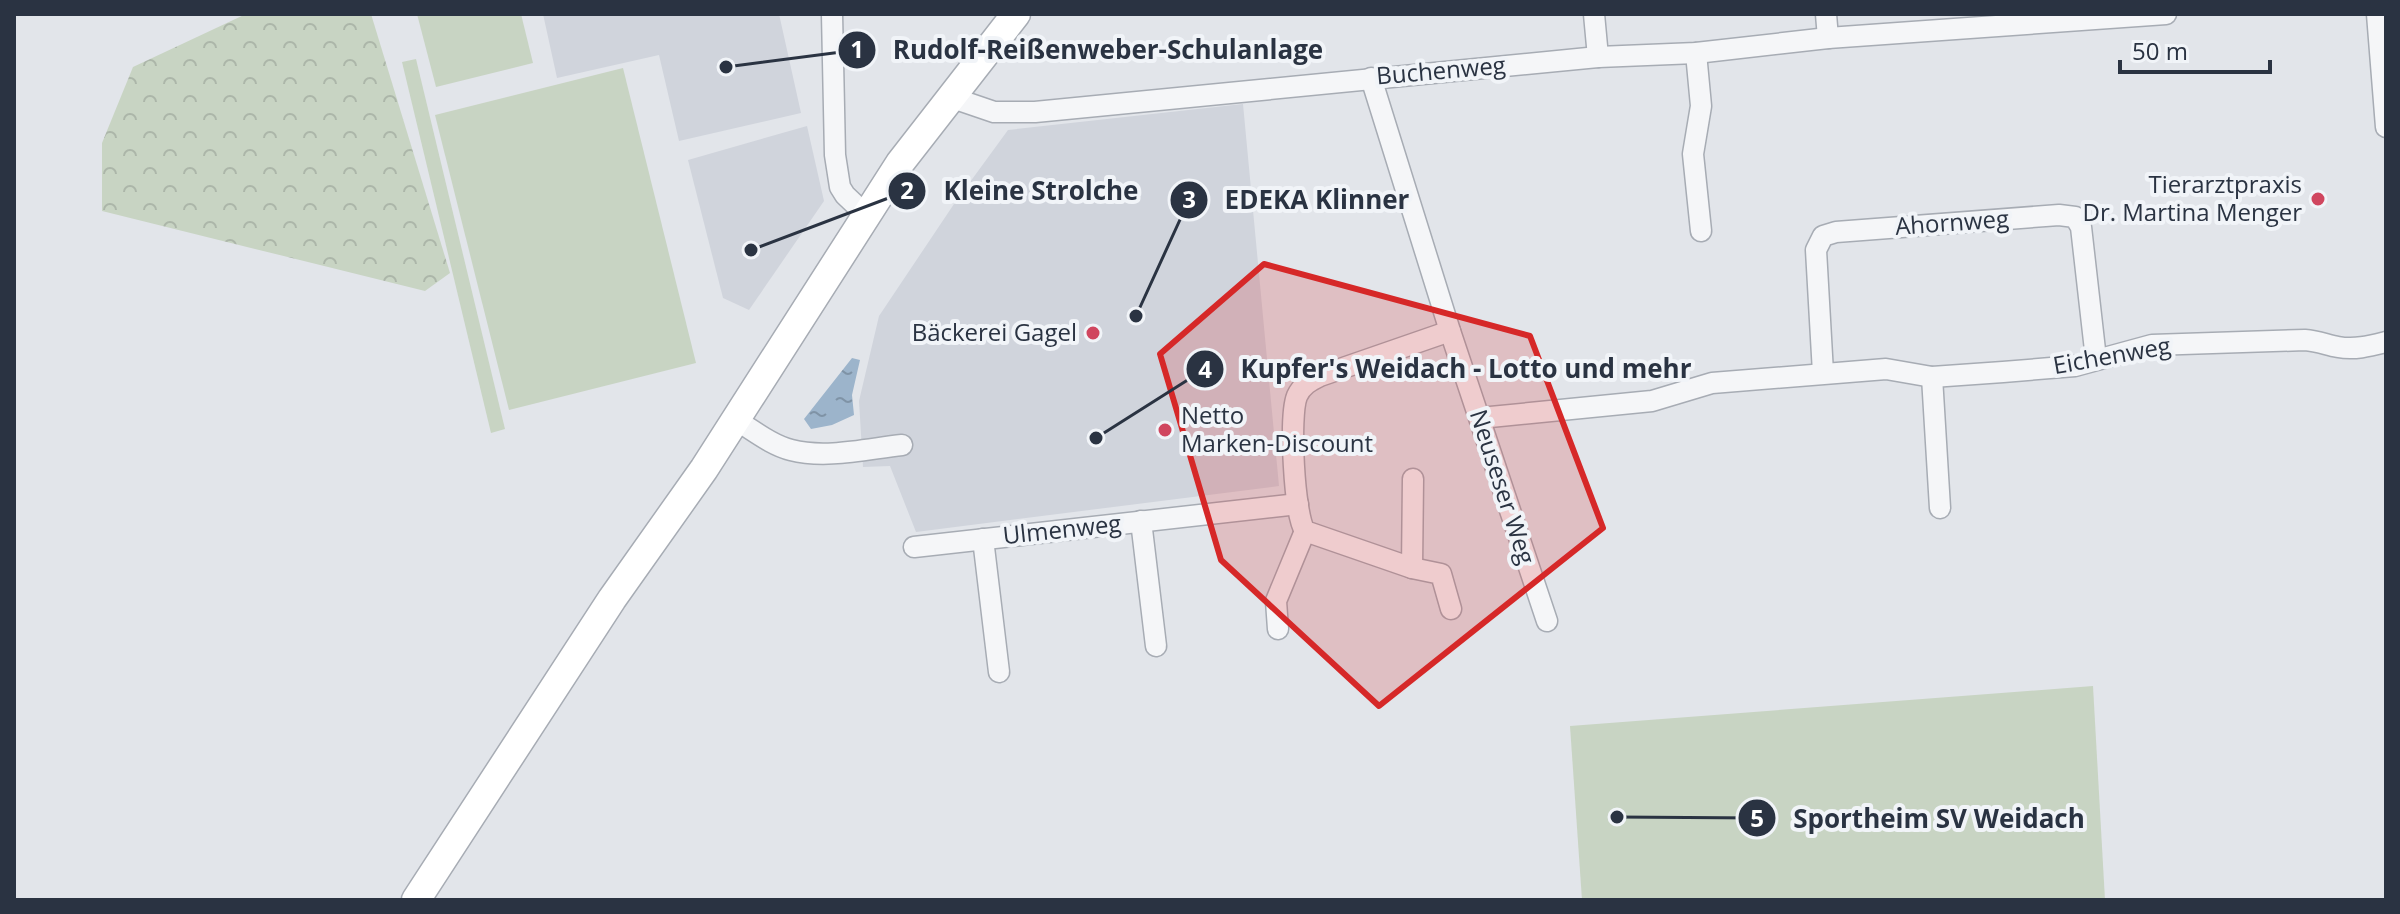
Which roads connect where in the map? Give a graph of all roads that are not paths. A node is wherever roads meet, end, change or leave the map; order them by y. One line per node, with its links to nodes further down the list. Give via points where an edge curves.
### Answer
1 (832, 14): 14 (street, via 840,187)
2 (1016, 14): 12 (main road)
3 (1594, 14): 10 (street)
4 (1826, 14): 8 (street)
5 (2166, 14): 7 (street, Buchenweg)
6 (2377, 14): 13 (street)
7 (2140, 15): 8 (street, Buchenweg)
8 (1828, 38): 9 (street, Buchenweg)
9 (1696, 53): 10 (street, Buchenweg); 15 (street, via 1701,106 1693,154)
10 (1598, 57): 11 (street, Buchenweg)
11 (1371, 78): 12 (street, Buchenweg, via 1035,112 994,112); 16 (street, Neuseser Weg)
12 (950, 97): 14 (main road)
13 (2386, 127)
14 (866, 215): 22 (main road)
15 (1701, 231)
16 (1450, 331): 21 (street, Neuseser Weg); 25 (street, via 1304,385 1296,401 1293,433)
17 (2386, 342): 18 (street, Eichenweg, via 2358,348 2305,340 2152,345)
18 (2096, 359): 19 (street, Ahornweg, via 2081,227 2075,217 2059,215 1823,236 1816,250); 20 (street, Eichenweg, via 2075,366)
19 (1823, 373): 20 (street, Eichenweg, via 1886,369); 21 (street, Eichenweg, via 1712,383 1640,403)
20 (1932, 377): 26 (street)
21 (1480, 418): 33 (street, Neuseser Weg)
22 (736, 420): 23 (street, via 795,450 828,453); 37 (main road)
23 (902, 445)
24 (1413, 479): 31 (street)
25 (1298, 504): 27 (street, Ulmenweg); 28 (street)
26 (1940, 508)
27 (1141, 521): 29 (street, Ulmenweg); 35 (street, Ulmenweg)
28 (1305, 531): 31 (street); 34 (street, via 1276,601)
29 (983, 539): 30 (street, Ulmenweg); 36 (street, Ulmenweg)
30 (914, 547)
31 (1412, 568): 32 (street, via 1441,574)
32 (1451, 609)
33 (1547, 621)
34 (1278, 629)
35 (1156, 646)
36 (999, 672)
37 (416, 900)

